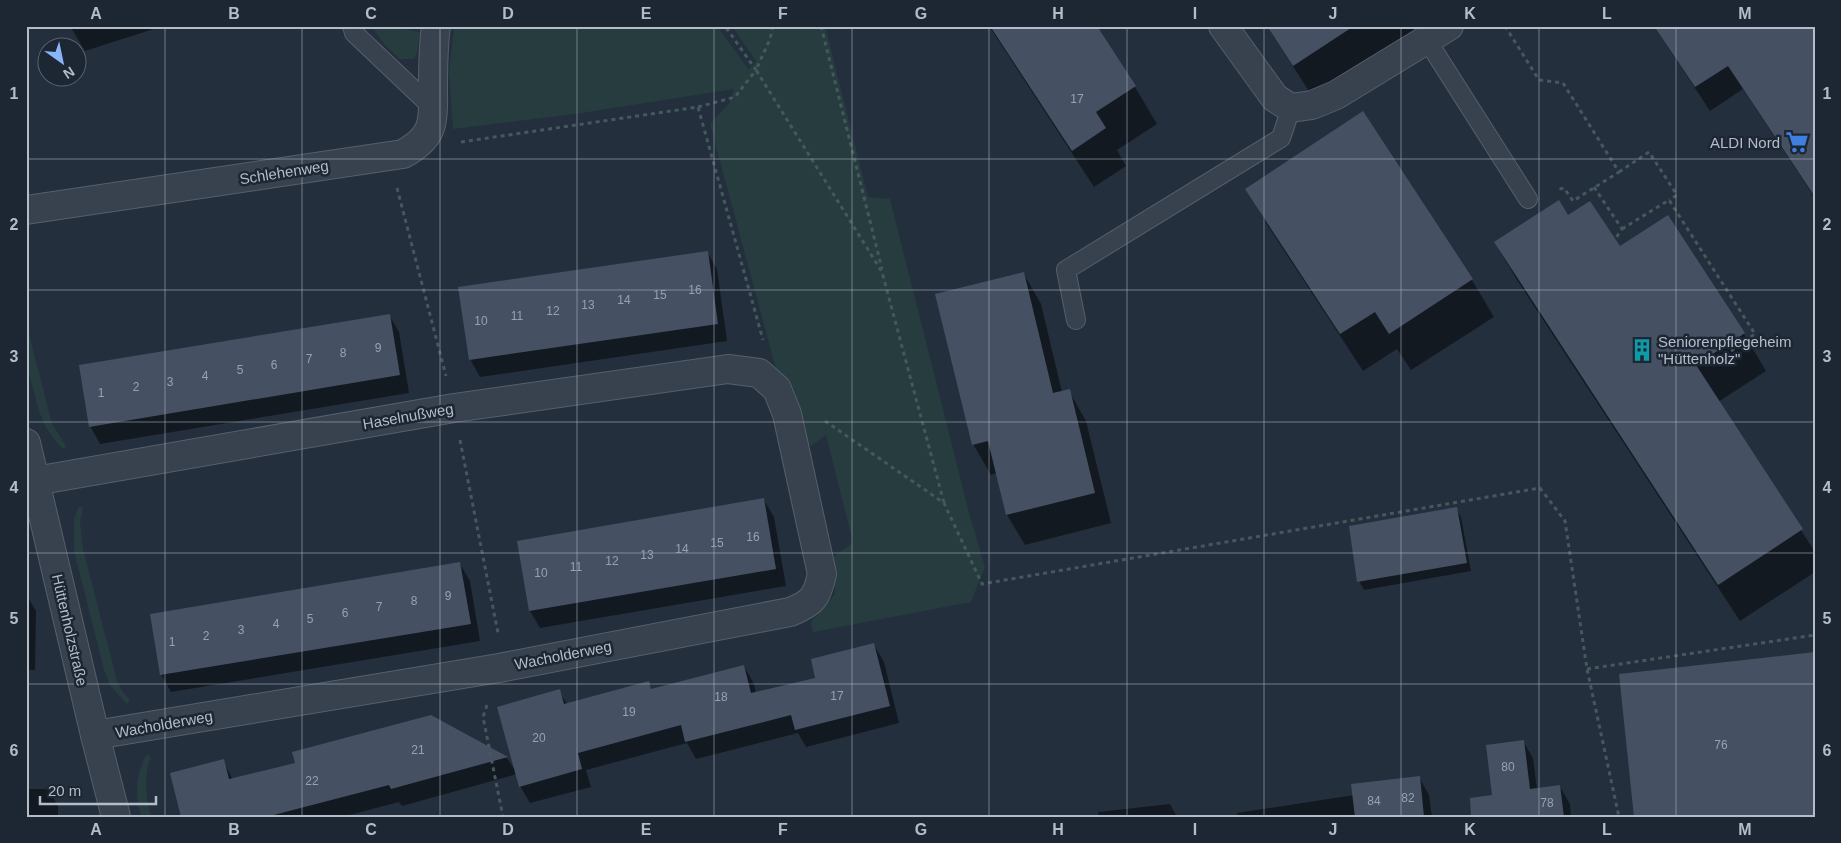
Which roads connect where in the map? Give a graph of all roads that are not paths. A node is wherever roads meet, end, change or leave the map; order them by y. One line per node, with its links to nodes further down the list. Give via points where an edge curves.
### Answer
1 (352, 26): 5 (lane, via 354,33)
2 (436, 26): 5 (street)
3 (1223, 26): 6 (street, via 1275,98)
4 (1438, 33): 6 (street, via 1336,95 1312,105); 7 (lane)
5 (433, 108): 8 (street, Schlehenweg, via 431,125 423,138 401,153)
6 (1291, 108): 9 (lane, via 1281,138 1066,270)
7 (1528, 199)
8 (26, 210)
9 (1076, 320)
10 (777, 389): 12 (street, Haselnußweg, via 759,373 728,369 454,408); 14 (street, Wacholderweg, via 787,414 822,574 818,590 807,606 790,612 499,668)
11 (26, 443): 12 (street, Hüttenholzstraße)
12 (35, 481): 13 (street, Hüttenholzstraße)
13 (37, 537): 14 (street, Hüttenholzstraße)
14 (95, 735): 15 (street, Hüttenholzstraße)
15 (116, 817)

